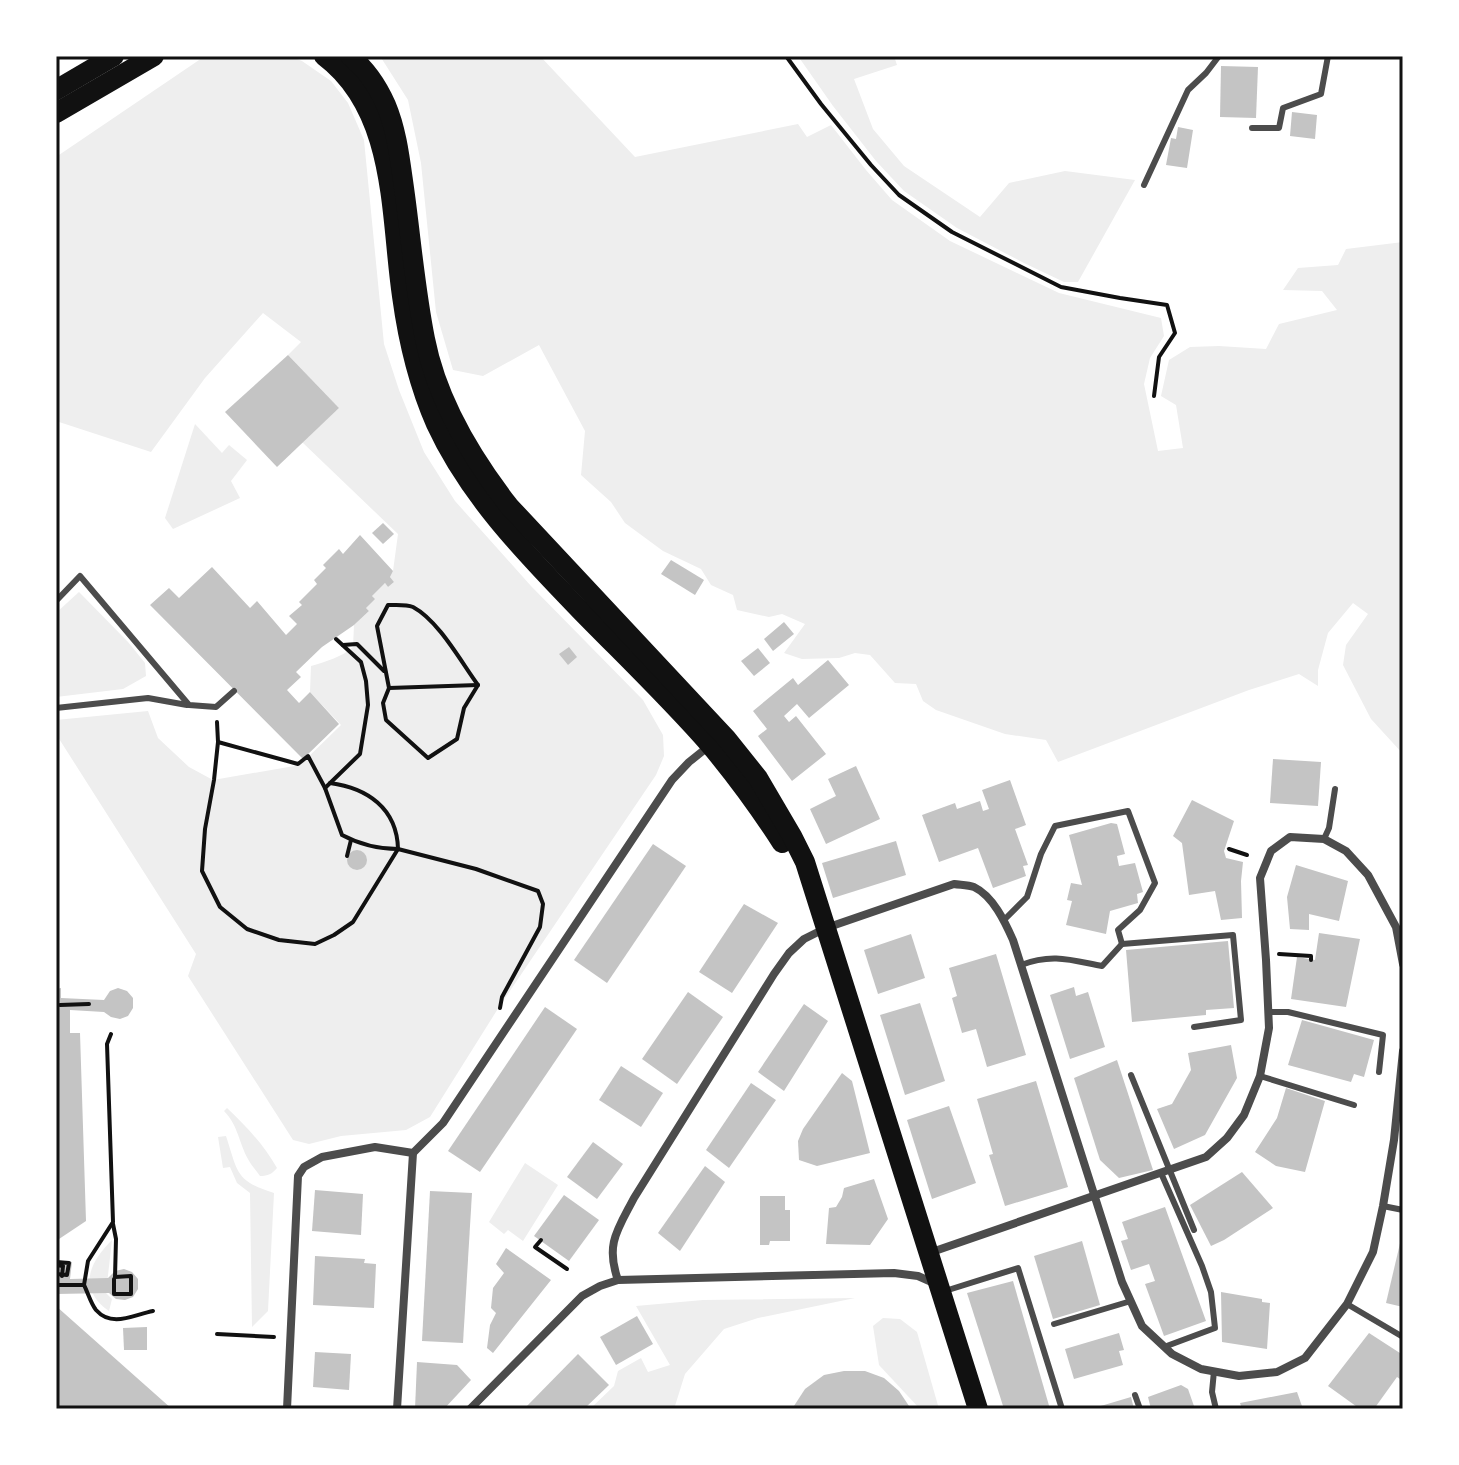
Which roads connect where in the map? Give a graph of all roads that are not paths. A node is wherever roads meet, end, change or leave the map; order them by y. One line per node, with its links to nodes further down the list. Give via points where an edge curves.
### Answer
1 (114, 56): 7 (main road)
2 (154, 56): 9 (main road)
3 (324, 56): 8 (main road)
4 (350, 56): 8 (main road, via 367,74)
5 (1219, 56): 11 (lane, via 1188,90)
6 (1328, 56): 10 (lane, via 1321,94 1283,108 1279,128)
7 (56, 90)
8 (374, 100): 16 (main road, via 387,107 397,142 425,340 453,418 484,475 509,506)
9 (56, 113)
10 (1252, 128)
11 (1144, 185)
12 (56, 601): 14 (lane, via 80,576)
13 (234, 691): 14 (lane, via 216,707)
14 (189, 705): 15 (lane, via 148,698)
15 (56, 708)
16 (712, 736): 20 (main road, via 783,845); 20 (main road, via 758,778 805,862); 32 (street, via 672,780 443,1123)
17 (1335, 789): 18 (lane)
18 (1324, 839): 22 (street, via 1346,851 1368,875 1396,927); 24 (street, via 1290,837 1271,851 1260,878)
19 (1004, 920): 20 (street, via 974,887 954,884); 21 (lane, via 1027,897 1055,826 1128,811 1155,883 1140,910 1118,930); 23 (street)
20 (826, 928): 38 (main road); 39 (street, via 804,939 774,974 634,1198 611,1254)
21 (1122, 944): 23 (lane, via 1102,966 1064,958 1038,958); 25 (lane, via 1233,935 1241,1020)
22 (1403, 964)
23 (1021, 965): 34 (street)
24 (1268, 1012): 27 (lane, via 1383,1035); 29 (street)
25 (1194, 1027)
26 (1403, 1051): 30 (street)
27 (1379, 1072)
28 (1131, 1075): 33 (lane)
29 (1260, 1076): 31 (lane); 33 (street, via 1244,1115 1227,1138 1206,1157)
30 (1401, 1083): 35 (street)
31 (1354, 1105)
32 (413, 1153): 48 (street, via 375,1147 322,1157 298,1176); 49 (street)
33 (1165, 1172): 34 (street); 37 (lane); 45 (lane, via 1211,1292 1215,1328)
34 (1094, 1196): 38 (street); 41 (street)
35 (1383, 1206): 36 (lane); 42 (street, via 1373,1252)
36 (1403, 1210)
37 (1194, 1230)
38 (928, 1253): 40 (main road)
39 (618, 1280): 40 (street, via 894,1273 918,1276); 50 (street, via 582,1296)
40 (940, 1289): 51 (main road); 52 (lane, via 1018,1268)
41 (1131, 1301): 43 (lane); 45 (street, via 1142,1326)
42 (1347, 1304): 44 (lane); 46 (street, via 1305,1358 1277,1372 1239,1376)
43 (1054, 1324)
44 (1403, 1337)
45 (1164, 1347): 46 (street)
46 (1214, 1371): 54 (lane)
47 (1135, 1395): 53 (lane)
48 (287, 1409)
49 (397, 1409)
50 (470, 1409)
51 (978, 1409)
52 (1062, 1409)
53 (1140, 1409)
54 (1216, 1409)

